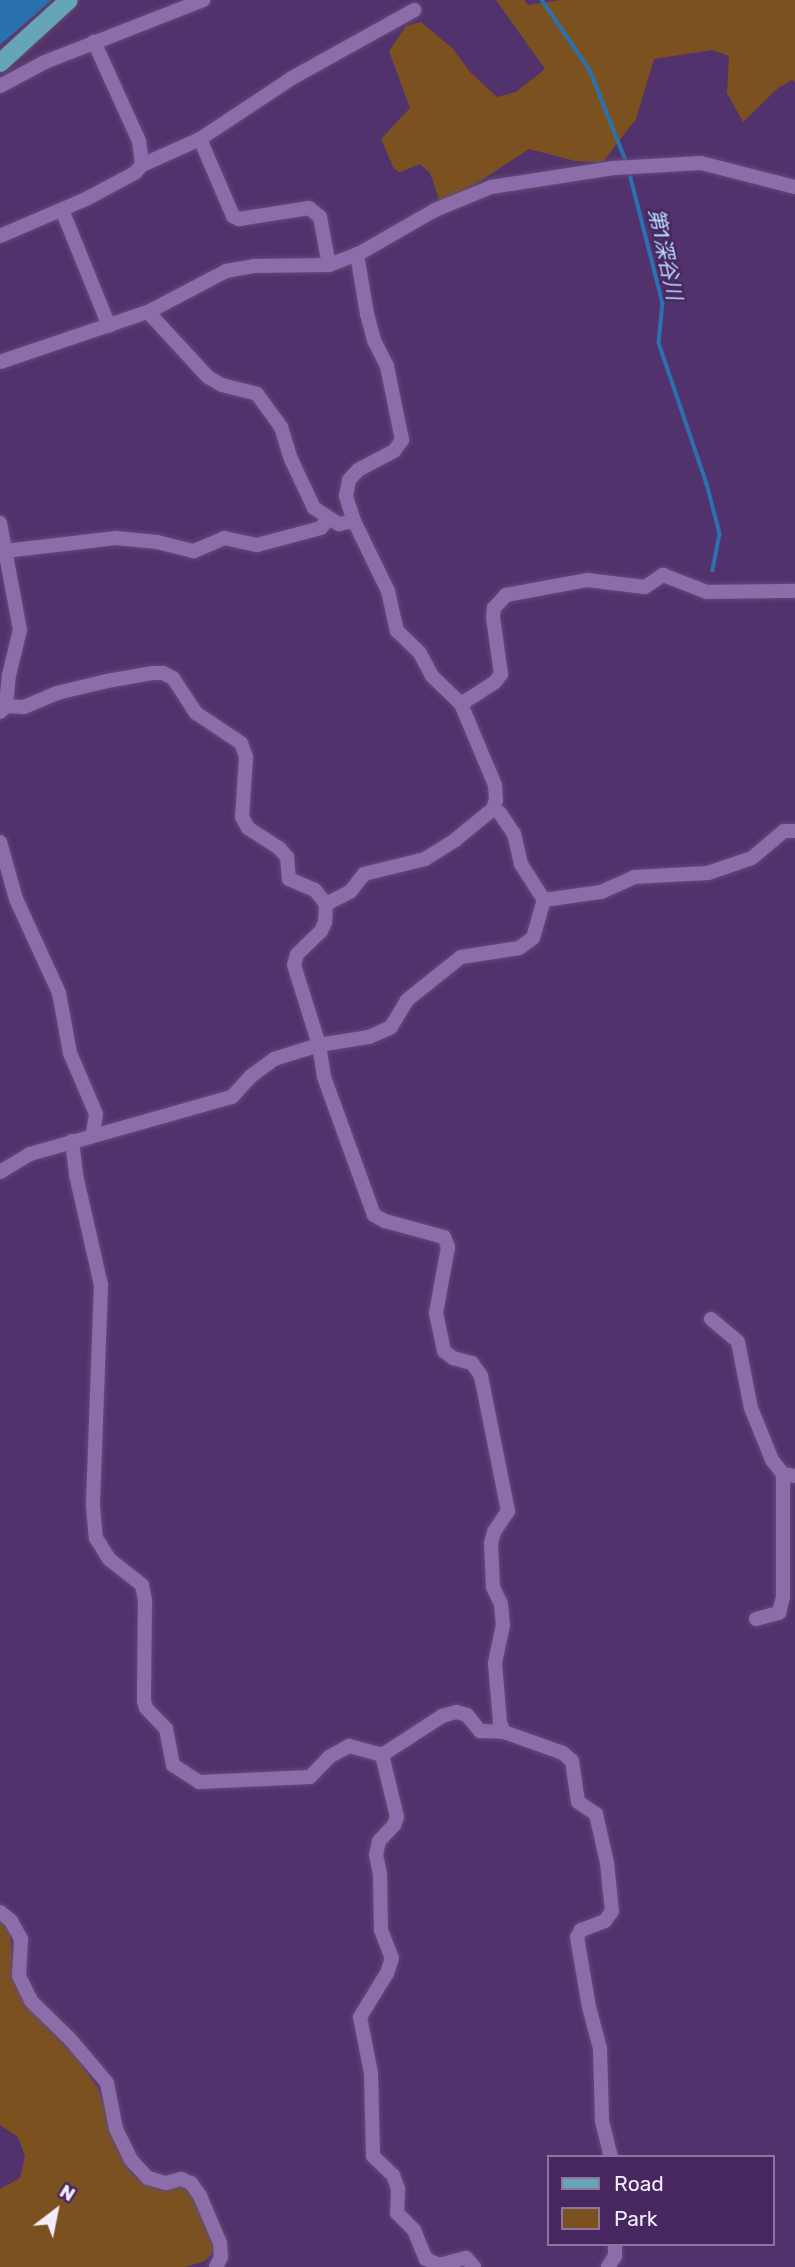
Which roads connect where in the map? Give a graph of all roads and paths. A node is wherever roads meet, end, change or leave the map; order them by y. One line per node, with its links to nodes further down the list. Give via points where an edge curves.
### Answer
1 (69, 0): 5 (main road)
2 (203, 0): 4 (street)
3 (414, 10): 7 (street, via 292,78)
4 (93, 43): 6 (street); 8 (street, via 139,141)
5 (0, 63)
6 (0, 86)
7 (200, 139): 8 (street); 13 (street, via 233,216 239,219 309,208 320,217)
8 (142, 165): 10 (street, via 135,173)
9 (795, 187): 12 (street, via 701,163 614,168 491,187 435,210)
10 (62, 210): 11 (street); 15 (street)
11 (0, 236)
12 (357, 254): 13 (street); 18 (street, via 367,314 387,366 402,440 394,451 358,470 349,480 346,496)
13 (329, 265): 14 (street, via 226,271)
14 (148, 312): 15 (street); 17 (street, via 208,377 257,394 281,427 314,508)
15 (109, 326): 16 (street)
16 (0, 362)
17 (328, 519): 18 (street, via 339,524); 20 (street, via 321,528 257,545 224,538 194,551 116,538)
18 (354, 521): 22 (street, via 388,591 397,631)
19 (0, 523): 20 (street)
20 (5, 551): 23 (street, via 20,630)
21 (795, 591): 22 (street, via 707,592 663,575 645,587 572,581 506,595 494,608 493,617 501,674)
22 (461, 705): 24 (street, via 495,785)
23 (3, 709): 28 (street, via 24,707 107,681 153,673 173,678 197,713 241,743 246,757 242,817 248,828 281,849 287,857 289,879 315,890)
24 (493, 809): 27 (street, via 514,834 521,864); 28 (street, via 425,859 364,874 350,892)
25 (795, 831): 27 (street, via 785,831 752,858 708,873 634,877 601,892)
26 (0, 842): 30 (street, via 16,899 59,993 70,1053 96,1114)
27 (548, 901): 29 (street, via 533,938 519,948 461,957 407,1000 391,1027 369,1037)
28 (326, 904): 29 (street, via 321,931 293,965)
29 (319, 1045): 30 (street, via 274,1059 232,1097); 36 (street, via 324,1077 374,1214 444,1237 448,1247 436,1313 444,1352 472,1363 481,1376 508,1511 491,1543 493,1587 503,1625 495,1663)
30 (93, 1134): 31 (street)
31 (72, 1141): 32 (street, via 30,1154); 37 (street, via 102,1286 93,1506 96,1538 109,1559 142,1585 144,1701 166,1729 173,1765 199,1782 310,1777 349,1745)
32 (0, 1172)
33 (710, 1318): 34 (street, via 737,1342 751,1408 772,1460)
34 (789, 1475): 35 (street, via 783,1597 779,1613)
35 (756, 1619)
36 (504, 1732): 37 (street, via 480,1731 467,1715 456,1712 442,1716); 39 (street, via 564,1753 572,1761 578,1802 596,1814 611,1911 605,1921 581,1930 577,1937 600,2048 603,2121)
37 (382, 1755): 42 (street, via 397,1817 379,1841 376,1855 381,1930 392,1958 360,2017 371,2073 373,2156 393,2175 398,2189 397,2213 414,2230 426,2259 439,2265 466,2258)
38 (0, 1912): 41 (street, via 21,1939 19,1976 32,2001 107,2083 116,2129 131,2160 148,2178 166,2183 181,2179 191,2183 200,2196 220,2243)
39 (611, 2155)
40 (615, 2246): 43 (street)
41 (216, 2267)
42 (474, 2267)
43 (608, 2267)

